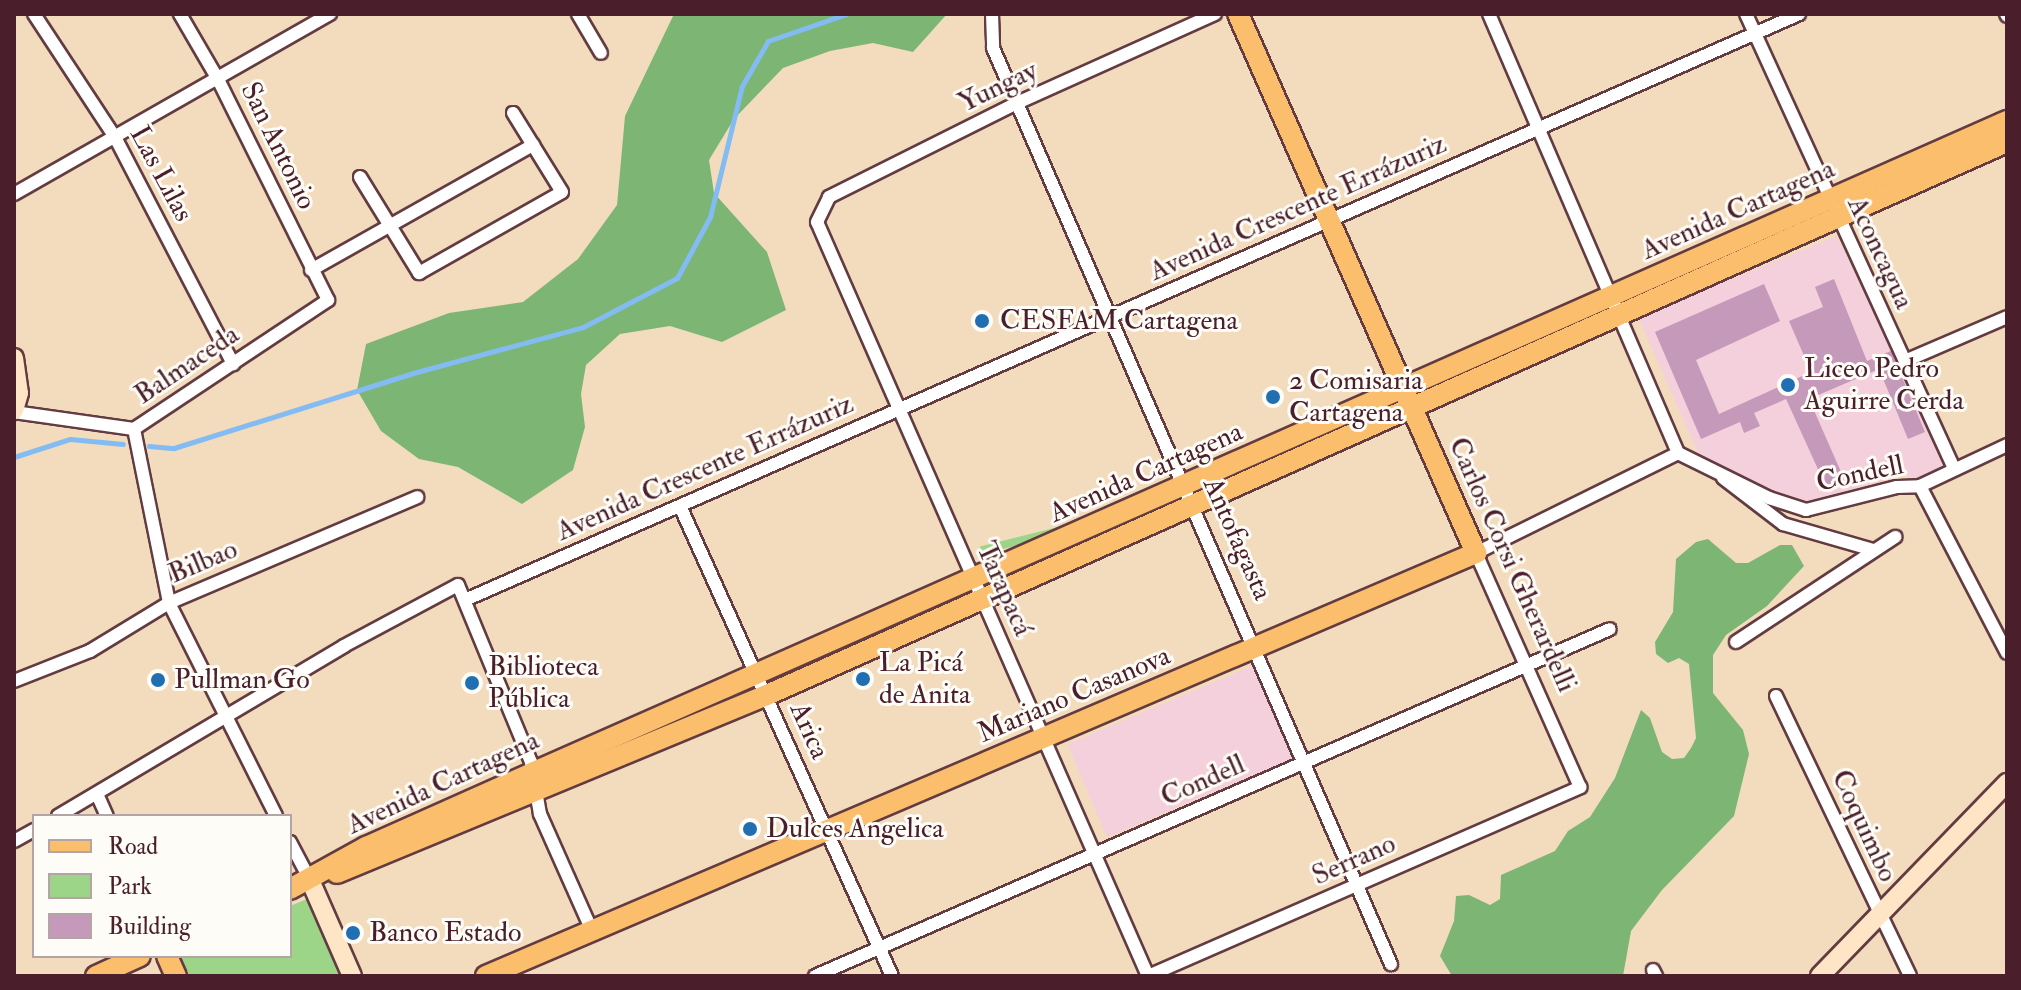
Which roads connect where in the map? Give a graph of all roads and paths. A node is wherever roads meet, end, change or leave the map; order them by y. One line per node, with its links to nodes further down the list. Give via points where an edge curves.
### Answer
1 (34, 14): 18 (street, Las Lilas)
2 (180, 14): 13 (street, San Antonio)
3 (330, 14): 13 (street)
4 (578, 14): 12 (street)
5 (992, 14): 14 (street, Antofagasta, via 993,48)
6 (1215, 14): 14 (street, Yungay)
7 (1238, 14): 24 (main road, Carlos Corsi Gherardelli)
8 (1489, 14): 17 (street)
9 (1746, 14): 11 (street, Aconcagua)
10 (1799, 14): 11 (street, Avenida Crescente Errázuriz)
11 (1755, 34): 17 (street, Avenida Crescente Errázuriz); 23 (street, Aconcagua)
12 (601, 53)
13 (219, 81): 18 (street); 27 (street, San Antonio)
14 (1017, 103): 25 (street, Yungay, via 829,197); 30 (street, Antofagasta)
15 (513, 113): 20 (street)
16 (2007, 121): 23 (main road, Avenida Cartagena)
17 (1538, 129): 24 (street, Avenida Crescente Errázuriz); 29 (street)
18 (116, 139): 22 (street); 34 (street, Las Lilas)
19 (2007, 142): 23 (main road, Avenida Cartagena)
20 (533, 145): 26 (street); 26 (street, via 562,192 419,273)
21 (360, 177): 26 (street)
22 (14, 194)
23 (1833, 209): 29 (main road, Avenida Cartagena); 33 (street, Aconcagua)
24 (1329, 220): 30 (street, Avenida Crescente Errázuriz); 35 (main road, Carlos Corsi Gherardelli)
25 (817, 222): 36 (street, Tarapacá)
26 (389, 225): 27 (street)
27 (311, 270): 28 (street, San Antonio)
28 (328, 300): 34 (street, Balmaceda)
29 (1613, 306): 35 (main road, Avenida Cartagena); 40 (street)
30 (1112, 316): 36 (street, Avenida Crescente Errázuriz); 44 (street, Antofagasta)
31 (2007, 317): 33 (street)
32 (14, 358): 37 (street, via 19,393)
33 (1905, 361): 41 (street, Aconcagua)
34 (233, 364): 38 (street, Balmaceda)
35 (1408, 398): 44 (main road, Avenida Cartagena); 49 (main road, Carlos Corsi Gherardelli)
36 (899, 409): 46 (street, Avenida Crescente Errázuriz); 50 (street, Tarapacá)
37 (14, 411): 38 (street, Balmaceda)
38 (134, 429): 53 (street)
39 (2007, 445): 41 (street, Condell)
40 (1678, 453): 42 (street, Condell); 49 (street, Mariano Casanova)
41 (1954, 468): 43 (street, Condell)
42 (1716, 469): 43 (street, Condell, via 1769,498 1806,510 1875,491); 48 (street, via 1739,494 1783,524)
43 (1920, 486): 57 (street)
44 (1191, 495): 50 (main road, Avenida Cartagena); 52 (main road, Avenida Cartagena); 56 (street, Antofagasta)
45 (417, 497): 53 (street, Bilbao)
46 (680, 506): 51 (street, Avenida Crescente Errázuriz); 59 (street, Arica)
47 (1895, 537): 48 (street)
48 (1873, 550): 55 (street)
49 (1476, 553): 56 (main road, Mariano Casanova); 58 (street, Carlos Corsi Gherardelli)
50 (974, 579): 52 (street, Tarapacá); 59 (main road, Avenida Cartagena)
51 (465, 600): 63 (street, via 458,585); 66 (street)
52 (983, 600): 61 (main road, Avenida Cartagena); 64 (street, Tarapacá)
53 (169, 603): 60 (street, Bilbao, via 90,651); 63 (street)
54 (1610, 629): 58 (street, Condell)
55 (1736, 642)
56 (1257, 647): 64 (main road, Mariano Casanova); 65 (street, Antofagasta)
57 (2007, 653)
58 (1526, 666): 65 (street, Condell); 68 (street, Carlos Corsi Gherardelli)
59 (756, 673): 61 (street, Arica); 66 (main road, Avenida Cartagena)
60 (14, 681)
61 (767, 695): 70 (main road, Avenida Cartagena); 74 (street, Arica)
62 (1776, 696): 82 (street, Coquimbo)
63 (224, 718): 69 (street); 73 (street)
64 (1044, 738): 74 (main road, Mariano Casanova); 78 (street, Tarapacá)
65 (1306, 762): 78 (street, Condell); 80 (street, Antofagasta)
66 (532, 773): 70 (street); 79 (main road, Avenida Cartagena, via 366,847)
67 (2007, 783): 82 (street)
68 (1580, 787): 80 (street, Serrano)
69 (97, 794): 71 (street); 72 (street)
70 (534, 795): 79 (main road, Avenida Cartagena, via 369,863); 83 (street)
71 (62, 814)
72 (106, 814)
73 (275, 814)
74 (827, 830): 83 (main road, Mariano Casanova); 84 (street, Arica)
75 (32, 831): 76 (street)
76 (14, 841)
77 (292, 846): 79 (street)
78 (1094, 854): 84 (street, Condell); 92 (street, Tarapacá)
79 (310, 880): 81 (main road, Avenida Cartagena); 88 (street)
80 (1358, 884): 86 (street, Antofagasta); 92 (street, Serrano)
81 (292, 888)
82 (1880, 915): 93 (street); 94 (street, Coquimbo)
83 (592, 931): 89 (main road, Mariano Casanova)
84 (880, 948): 90 (street, Condell); 91 (street, Arica)
85 (136, 958): 87 (main road)
86 (1391, 964)
87 (96, 976)
88 (352, 976)
89 (486, 976)
90 (815, 976)
91 (892, 976)
92 (1148, 976)
93 (1820, 976)
94 (1910, 976)

